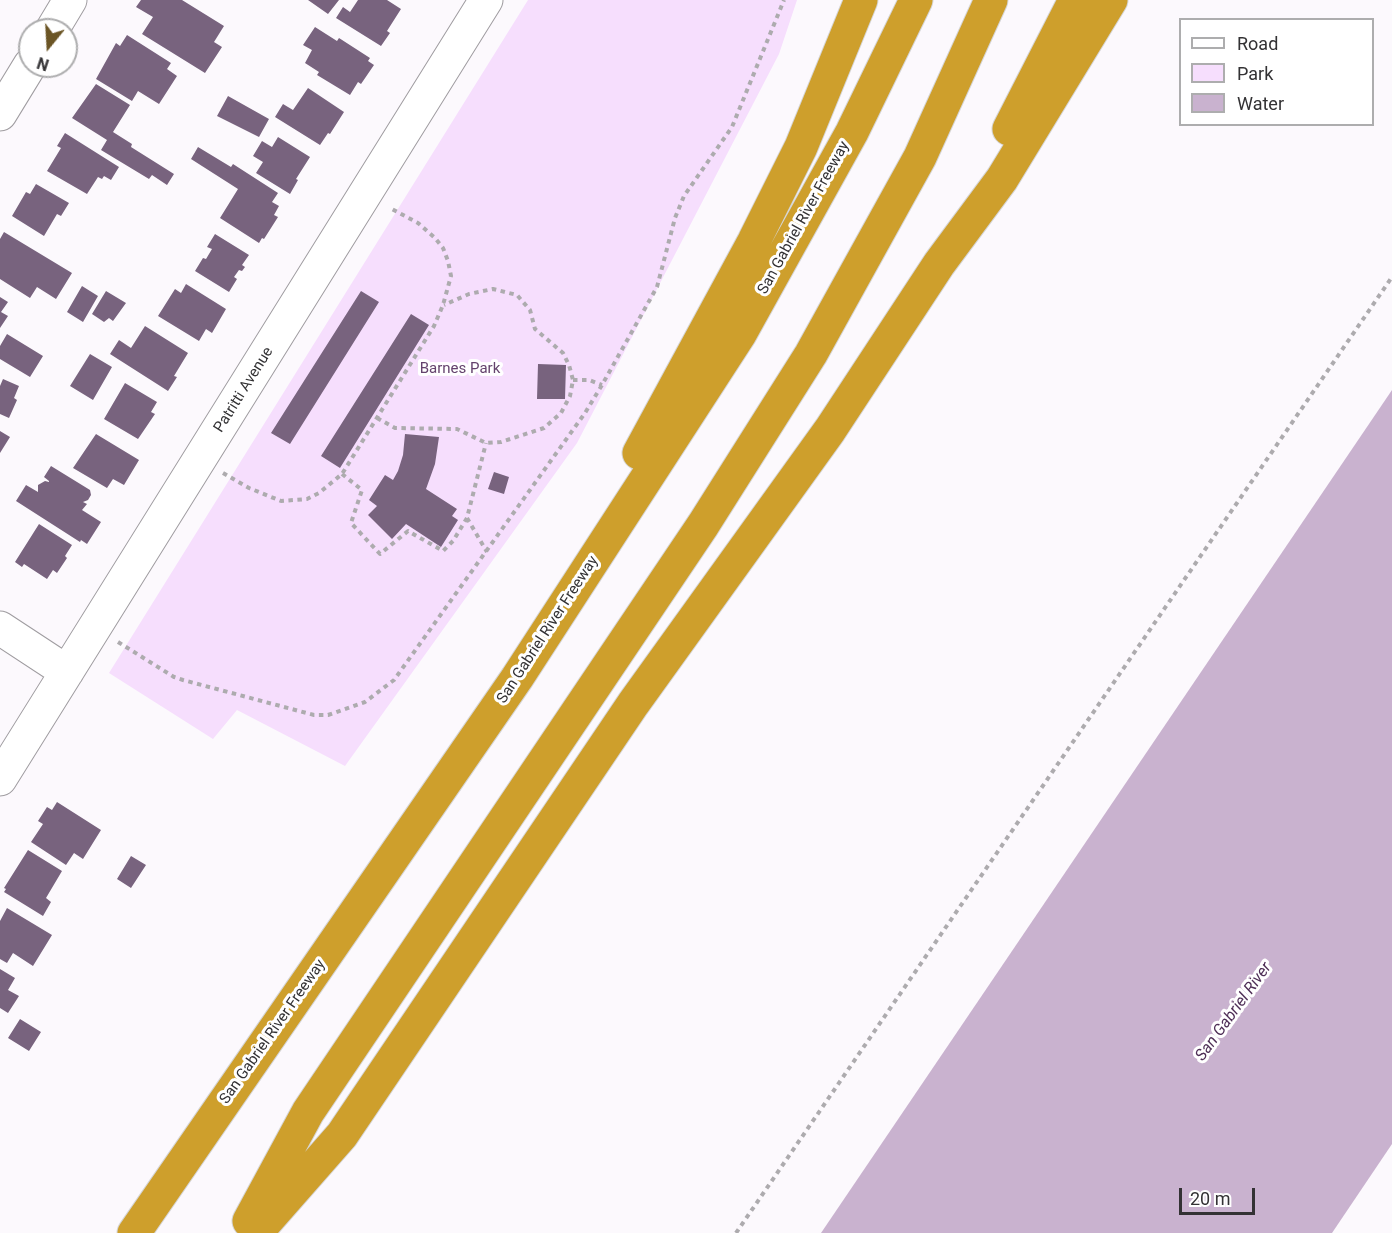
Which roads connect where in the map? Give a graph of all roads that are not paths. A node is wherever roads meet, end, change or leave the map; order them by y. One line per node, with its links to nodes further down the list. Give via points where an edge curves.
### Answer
1 (70, 0): 8 (street)
2 (486, 0): 13 (street, Patritti Avenue)
3 (861, 0): 14 (highway, via 801,147 754,241)
4 (916, 0): 14 (highway, San Gabriel River Freeway, via 852,132 740,334)
5 (992, 0): 17 (highway, via 920,157 811,354 703,525 309,1112)
6 (1076, 0): 11 (highway)
7 (1111, 0): 11 (highway, via 1002,180)
8 (59, 18)
9 (22, 78): 10 (street)
10 (0, 114)
11 (939, 264): 18 (highway, via 830,430 633,704 342,1135)
12 (0, 628): 13 (street)
13 (67, 672): 15 (street, Patritti Avenue)
14 (517, 678): 16 (highway, San Gabriel River Freeway)
15 (0, 779)
16 (134, 1233)
17 (243, 1233)
18 (256, 1233)

